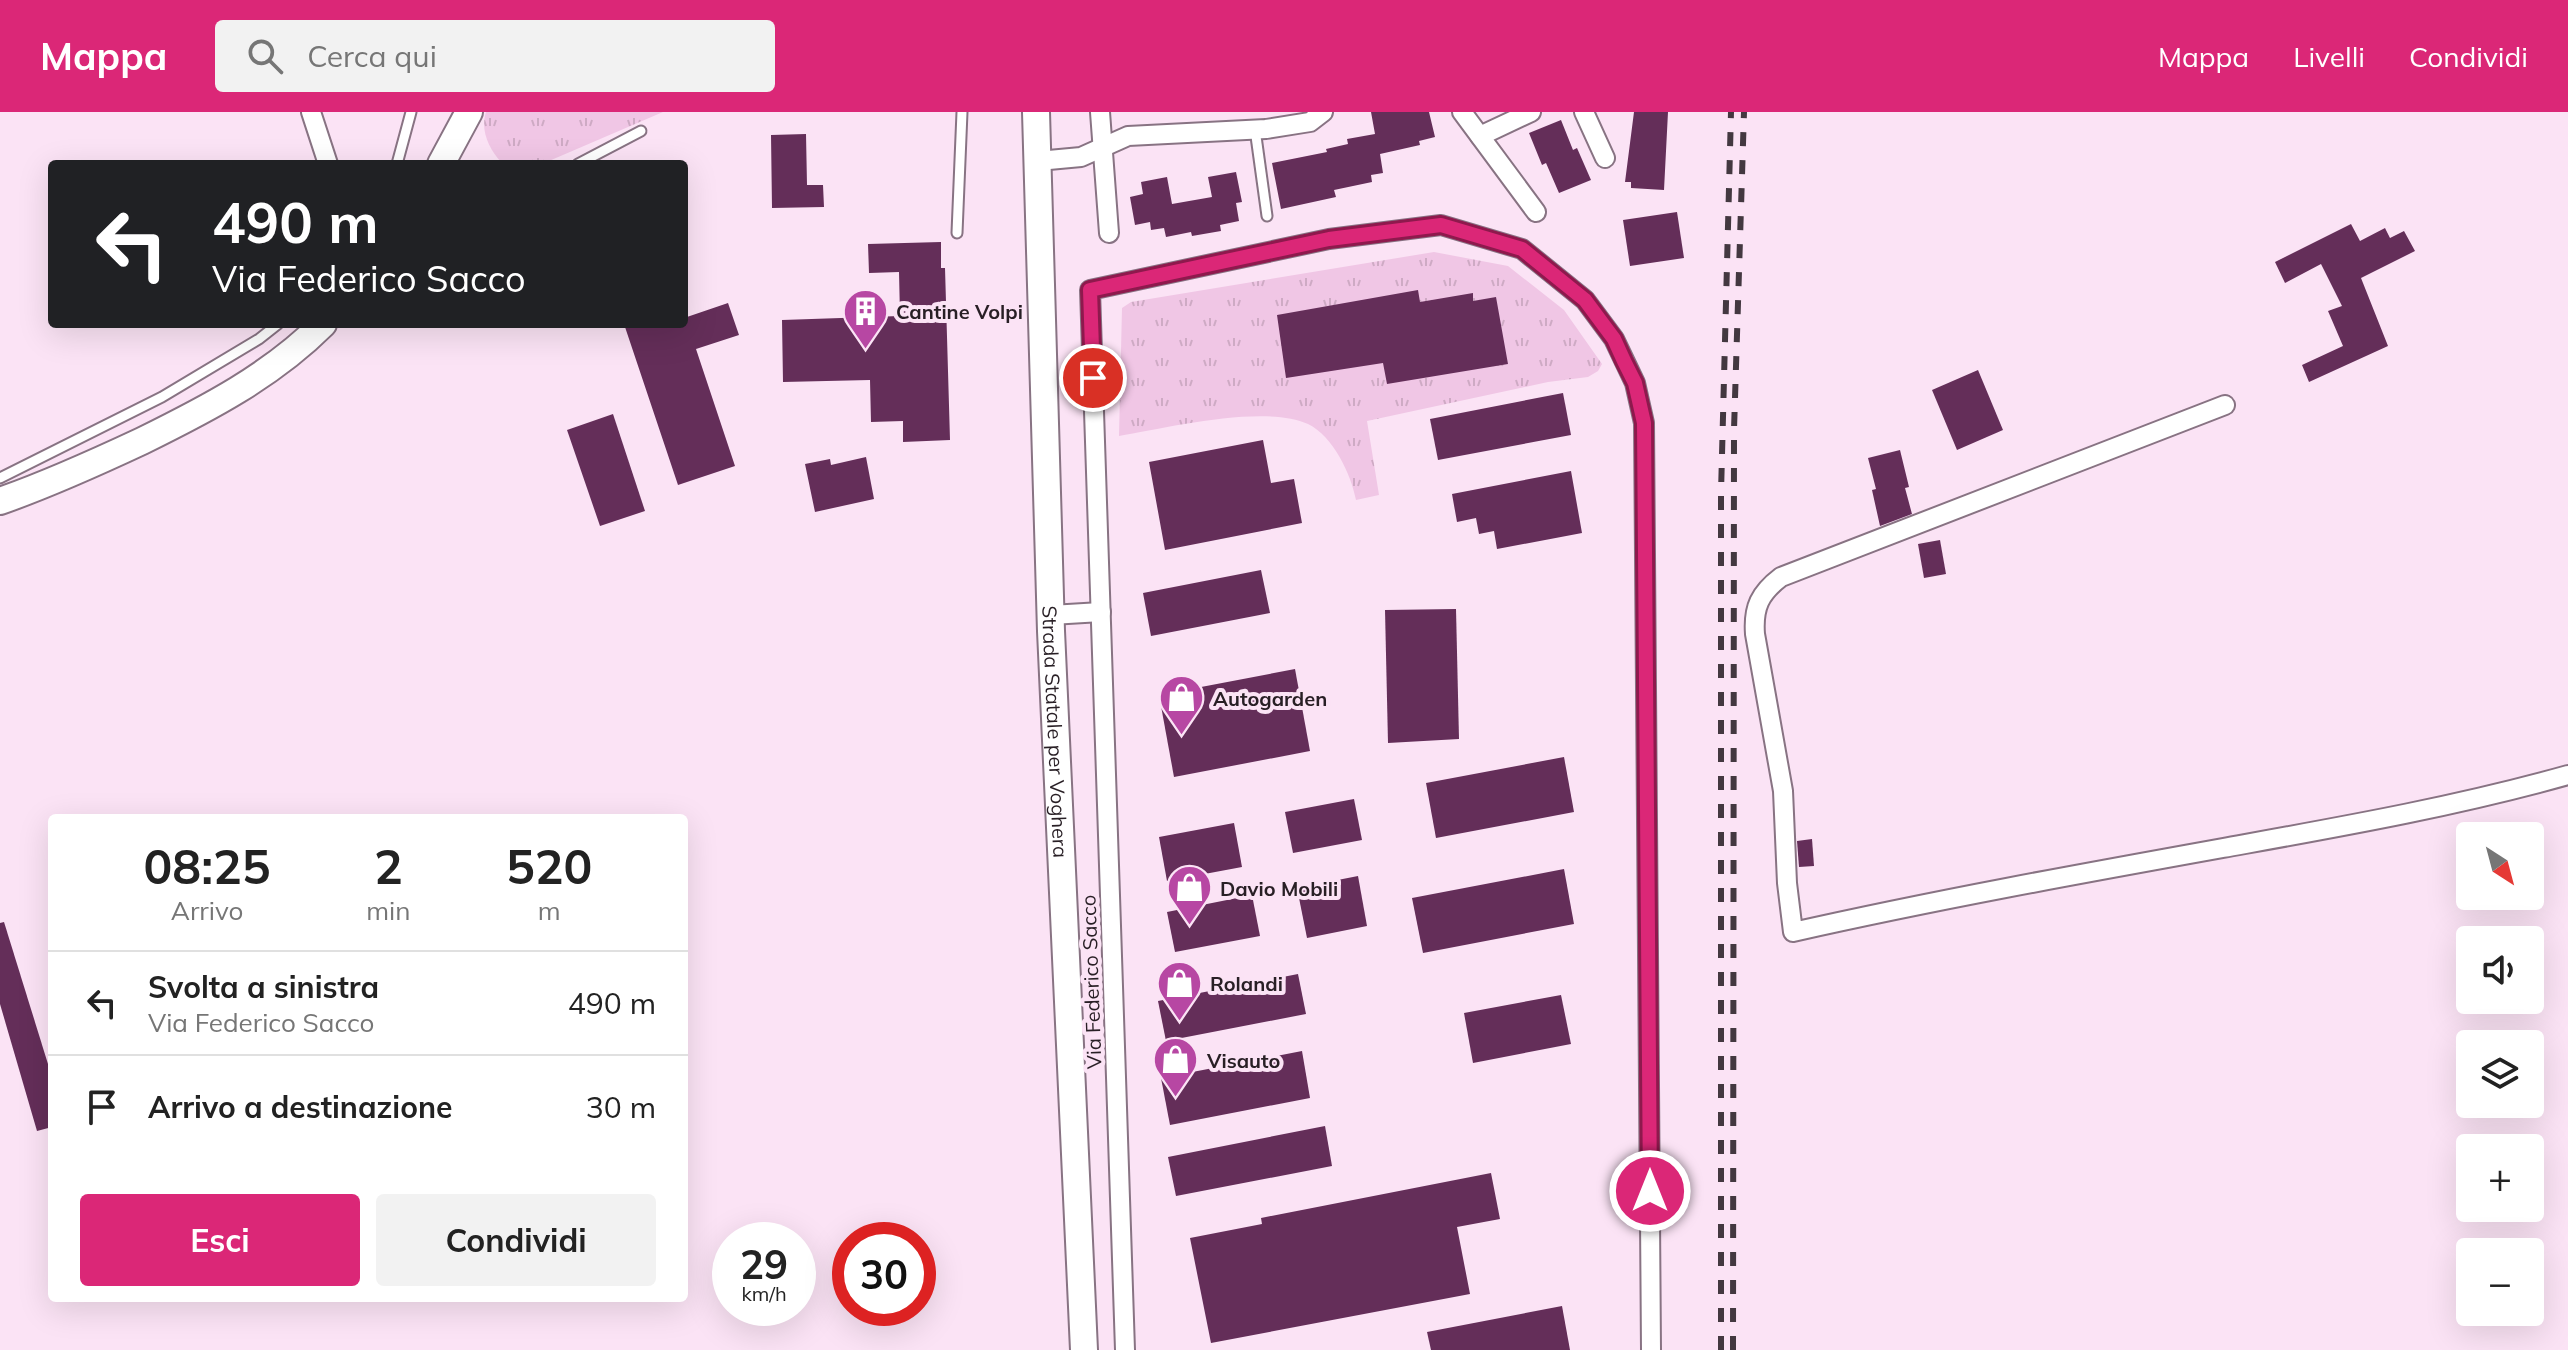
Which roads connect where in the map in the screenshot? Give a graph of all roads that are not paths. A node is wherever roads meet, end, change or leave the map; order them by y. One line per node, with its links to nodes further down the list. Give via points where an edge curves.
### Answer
1 (311, 112): 16 (street)
2 (411, 112): 17 (lane)
3 (469, 112): 18 (main road)
4 (962, 112): 23 (lane)
5 (1036, 112): 20 (main road, Strada Statale per Voghera)
6 (1100, 112): 14 (street)
7 (1323, 112): 11 (street, via 1310,122)
8 (1462, 112): 13 (street)
9 (1531, 112): 13 (street)
10 (1584, 112): 15 (street)
11 (1255, 129): 14 (street, via 1128,136); 22 (lane)
12 (641, 131): 19 (lane)
13 (1480, 136): 21 (street)
14 (1101, 148): 20 (street, via 1081,157); 24 (street)
15 (1605, 158)
16 (327, 160)
17 (398, 160)
18 (443, 160)
19 (586, 160)
20 (1038, 161): 31 (main road, Strada Statale per Voghera)
21 (1536, 212)
22 (1267, 216)
23 (957, 233)
24 (1109, 233)
25 (273, 328): 28 (lane, via 162,397)
26 (319, 328): 29 (main road, via 250,383 191,417 55,483)
27 (2225, 405): 32 (street, via 1781,577 1762,594 1755,634 1783,791 1793,932 2364,824)
28 (0, 478)
29 (0, 501)
30 (1101, 612): 31 (street); 34 (street, Via Federico Sacco); 35 (street, Via Federico Sacco, via 1090,290 1329,239 1441,225 1522,249 1585,300 1614,339 1635,383 1644,423)
31 (1051, 615): 33 (main road, Strada Statale per Voghera)
32 (2568, 775)
33 (1084, 1350)
34 (1125, 1350)
35 (1651, 1350)

